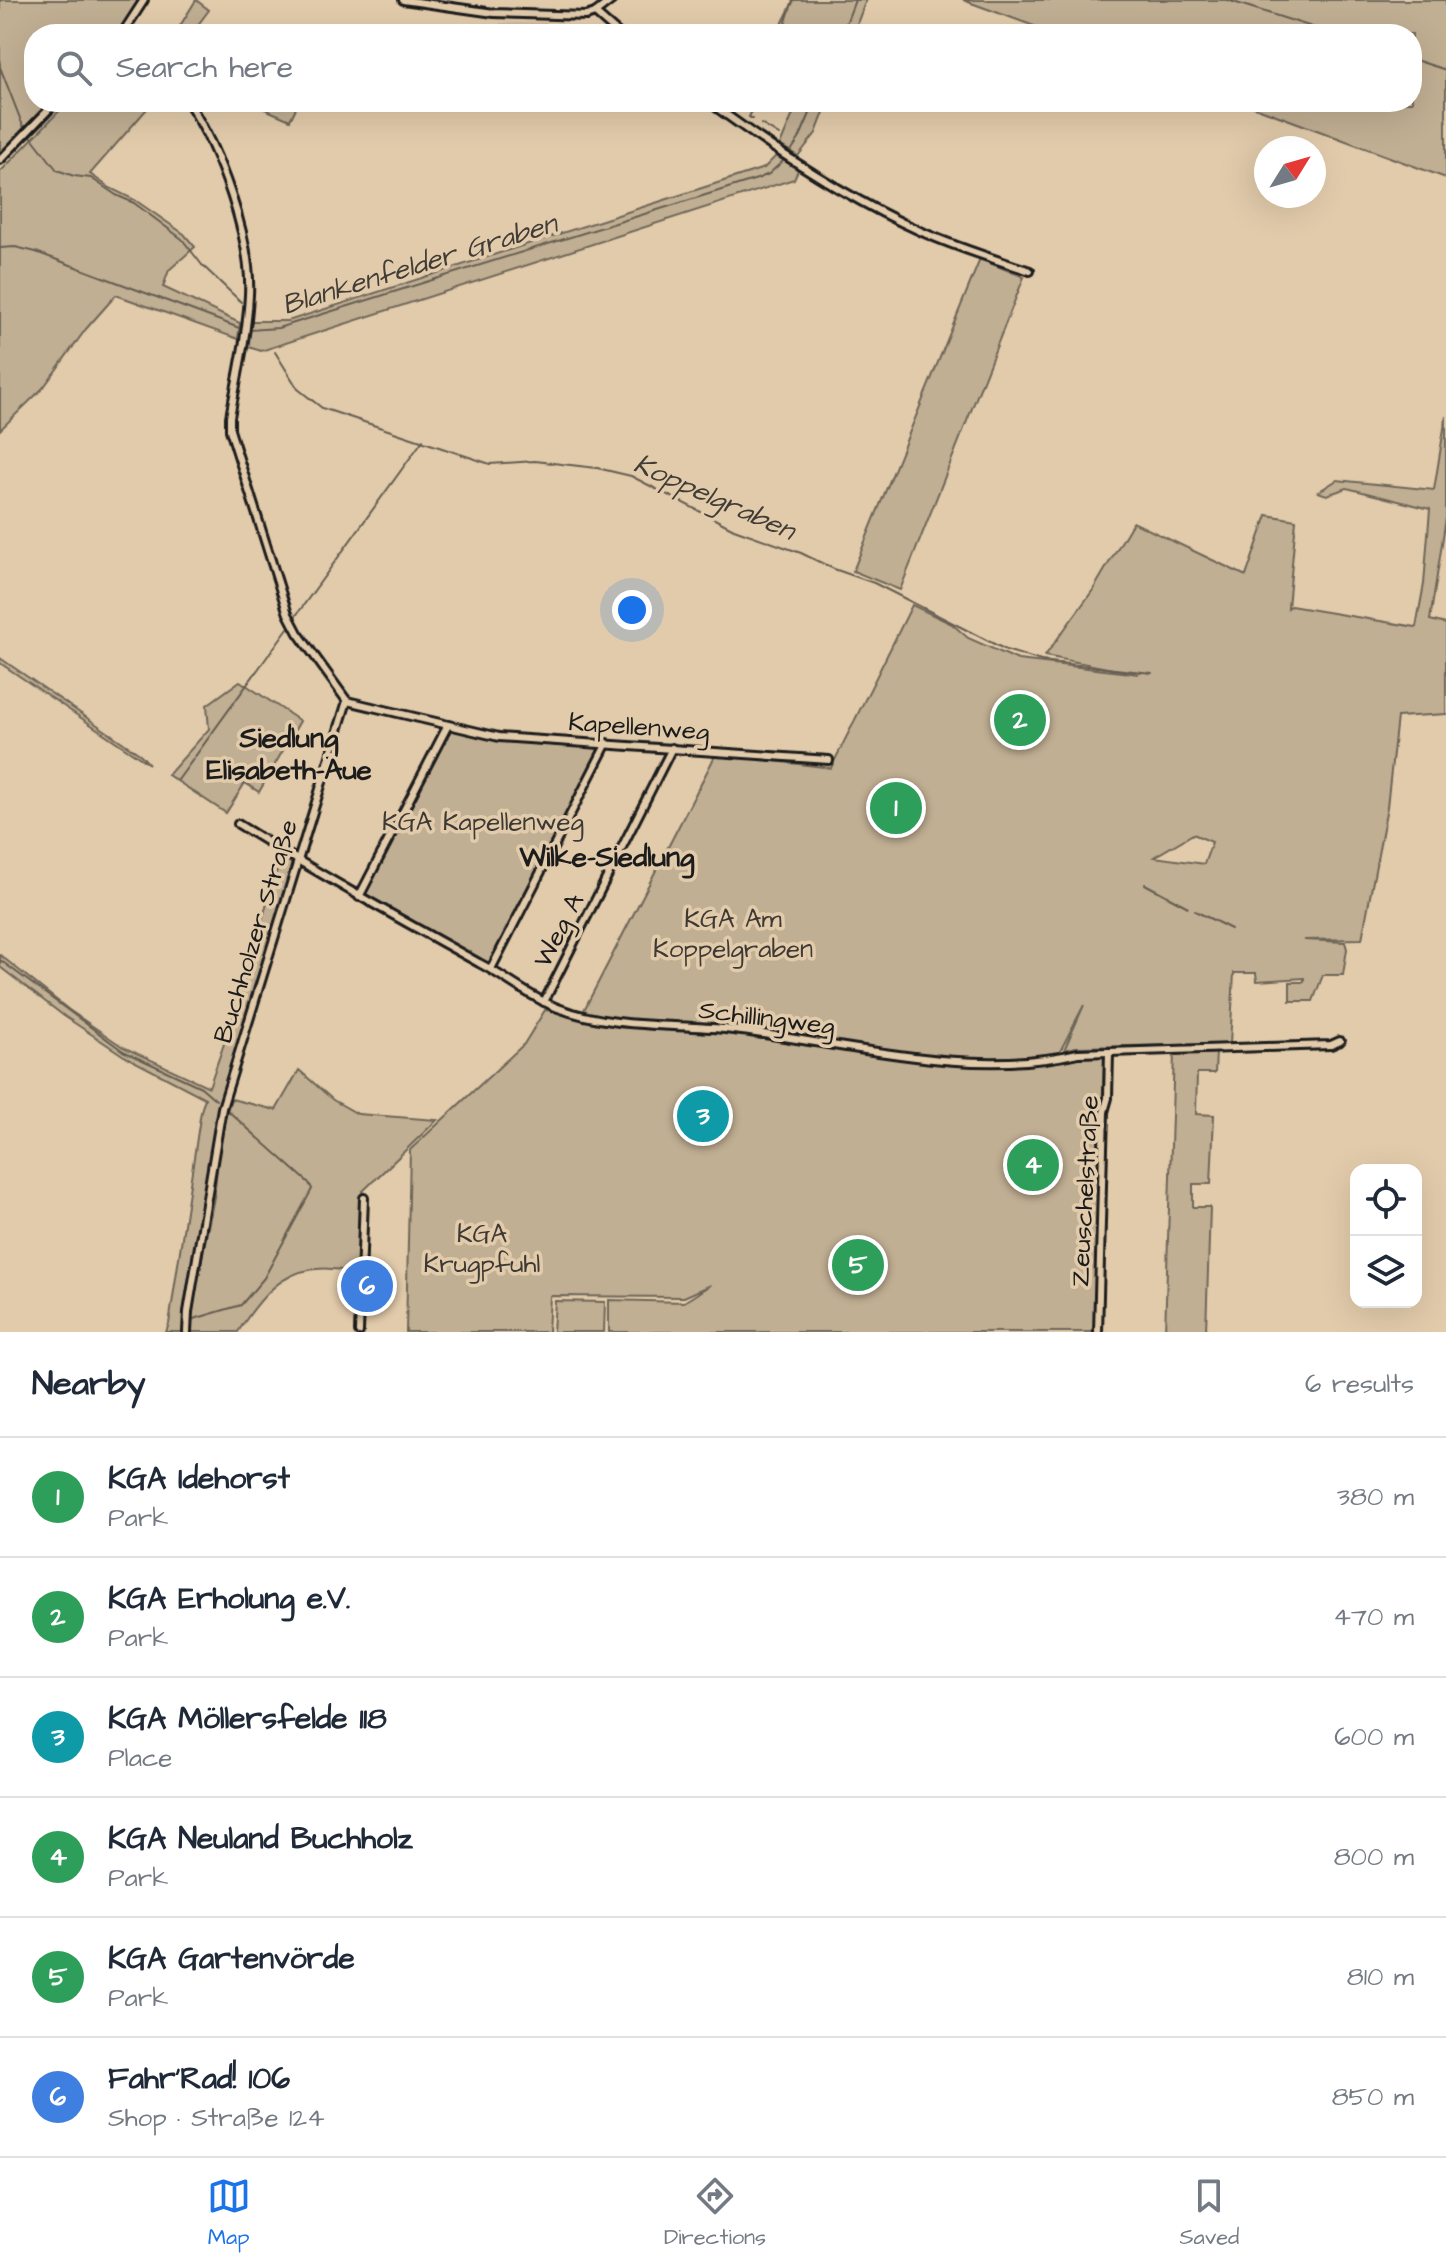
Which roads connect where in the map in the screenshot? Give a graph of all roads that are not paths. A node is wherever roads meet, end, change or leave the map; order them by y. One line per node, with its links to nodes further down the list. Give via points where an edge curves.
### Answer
1 (144, 0): 5 (street)
2 (403, 0): 4 (street, via 494,13)
3 (612, 0): 4 (street)
4 (595, 13): 6 (street)
5 (131, 24)
6 (608, 24)
7 (46, 112): 10 (street)
8 (193, 112): 12 (street, via 240,222 249,292 230,430 288,614)
9 (723, 112): 11 (street, via 794,162 917,230)
10 (0, 160)
11 (1030, 271)
12 (347, 701): 13 (street, Kapellenweg); 18 (street, Buchholzer Straße)
13 (448, 725): 14 (street, Kapellenweg, via 499,737); 19 (street)
14 (607, 743): 15 (street, Kapellenweg); 20 (street)
15 (672, 748): 16 (street, Kapellenweg); 21 (street, Weg A)
16 (829, 760)
17 (238, 824): 18 (street, Schillingweg)
18 (297, 860): 19 (street, Schillingweg); 25 (street, Buchholzer Straße, via 222,1108)
19 (359, 897): 20 (street, Schillingweg)
20 (491, 969): 21 (street, Schillingweg)
21 (544, 1002): 23 (street, Schillingweg, via 597,1019 945,1058 1045,1061)
22 (1340, 1041): 23 (street, Schillingweg)
23 (1109, 1052): 27 (street, Zeuschelstraße)
24 (364, 1198): 26 (street)
25 (187, 1332)
26 (359, 1332)
27 (1098, 1332)

